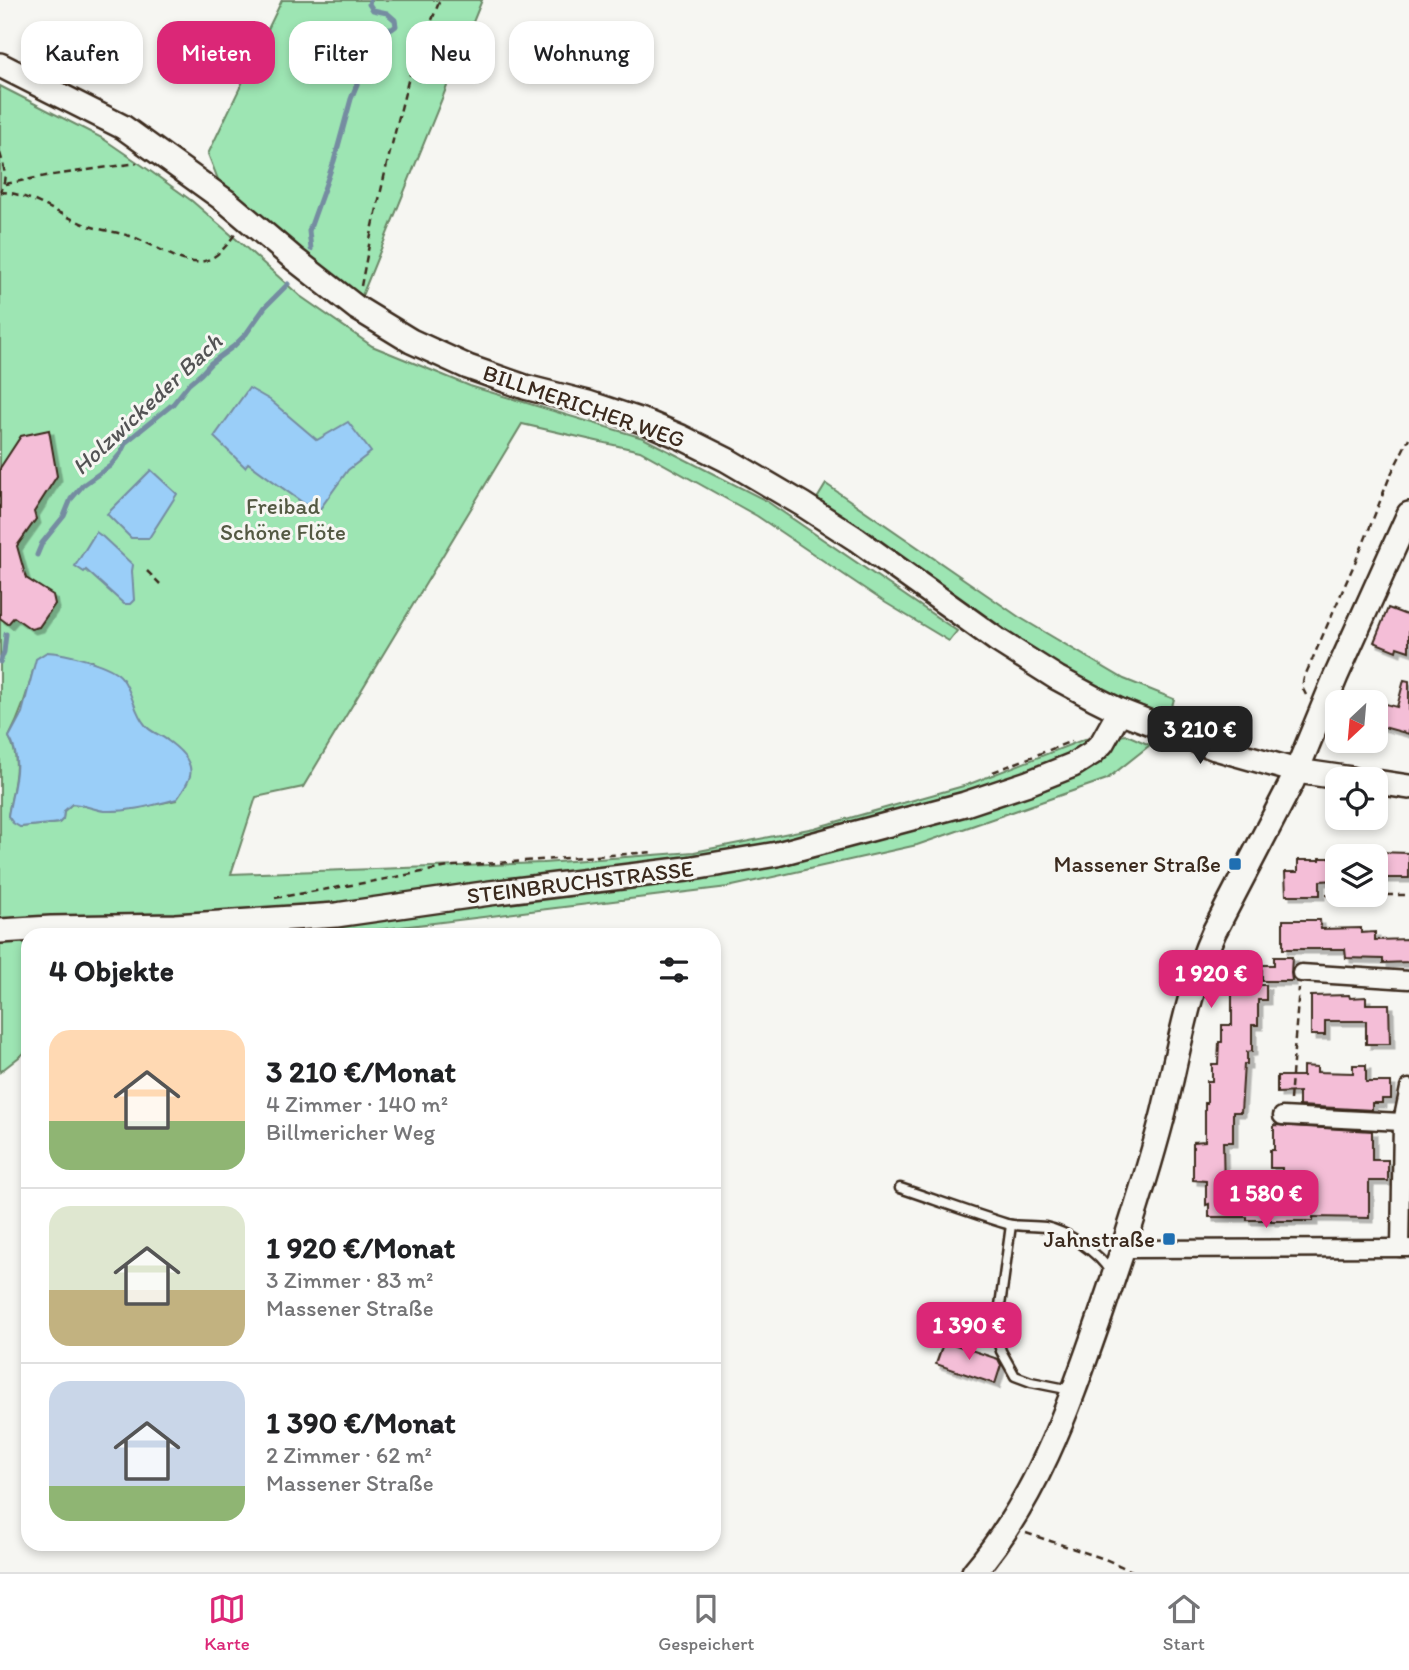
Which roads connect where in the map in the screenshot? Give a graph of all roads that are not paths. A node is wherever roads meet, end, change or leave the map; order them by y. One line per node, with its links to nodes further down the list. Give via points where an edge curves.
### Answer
1 (0, 65): 3 (street, BILLMERICHER WEG, via 122,127 227,202 357,308 411,341 525,387 648,423 727,460 856,539 1007,646)
2 (1409, 514): 4 (street)
3 (1120, 711): 4 (street, BILLMERICHER WEG, via 1214,748); 8 (street, STEINBRUCHSTRASSE, via 1102,743 1073,765 965,804 777,854 336,915 175,926)
4 (1297, 771): 5 (street, BILLMERICHER WEG); 19 (street, via 1206,952)
5 (1325, 775)
6 (1388, 784): 7 (street)
7 (1409, 787)
8 (51, 928)
9 (21, 930): 10 (street, STEINBRUCHSTRASSE)
10 (0, 931)
11 (1301, 973): 12 (street)
12 (1409, 979)
13 (1409, 1088): 15 (street)
14 (1282, 1116): 15 (street)
15 (1402, 1122): 18 (street)
16 (900, 1188): 17 (lane)
17 (1011, 1225): 20 (lane, via 1062,1232 1106,1264); 21 (lane, via 996,1335 1002,1351 1015,1376)
18 (1404, 1248): 19 (street)
19 (1123, 1249): 20 (street)
20 (1113, 1278): 21 (street)
21 (1074, 1391): 22 (street, via 1042,1468 1010,1525)
22 (974, 1572)

